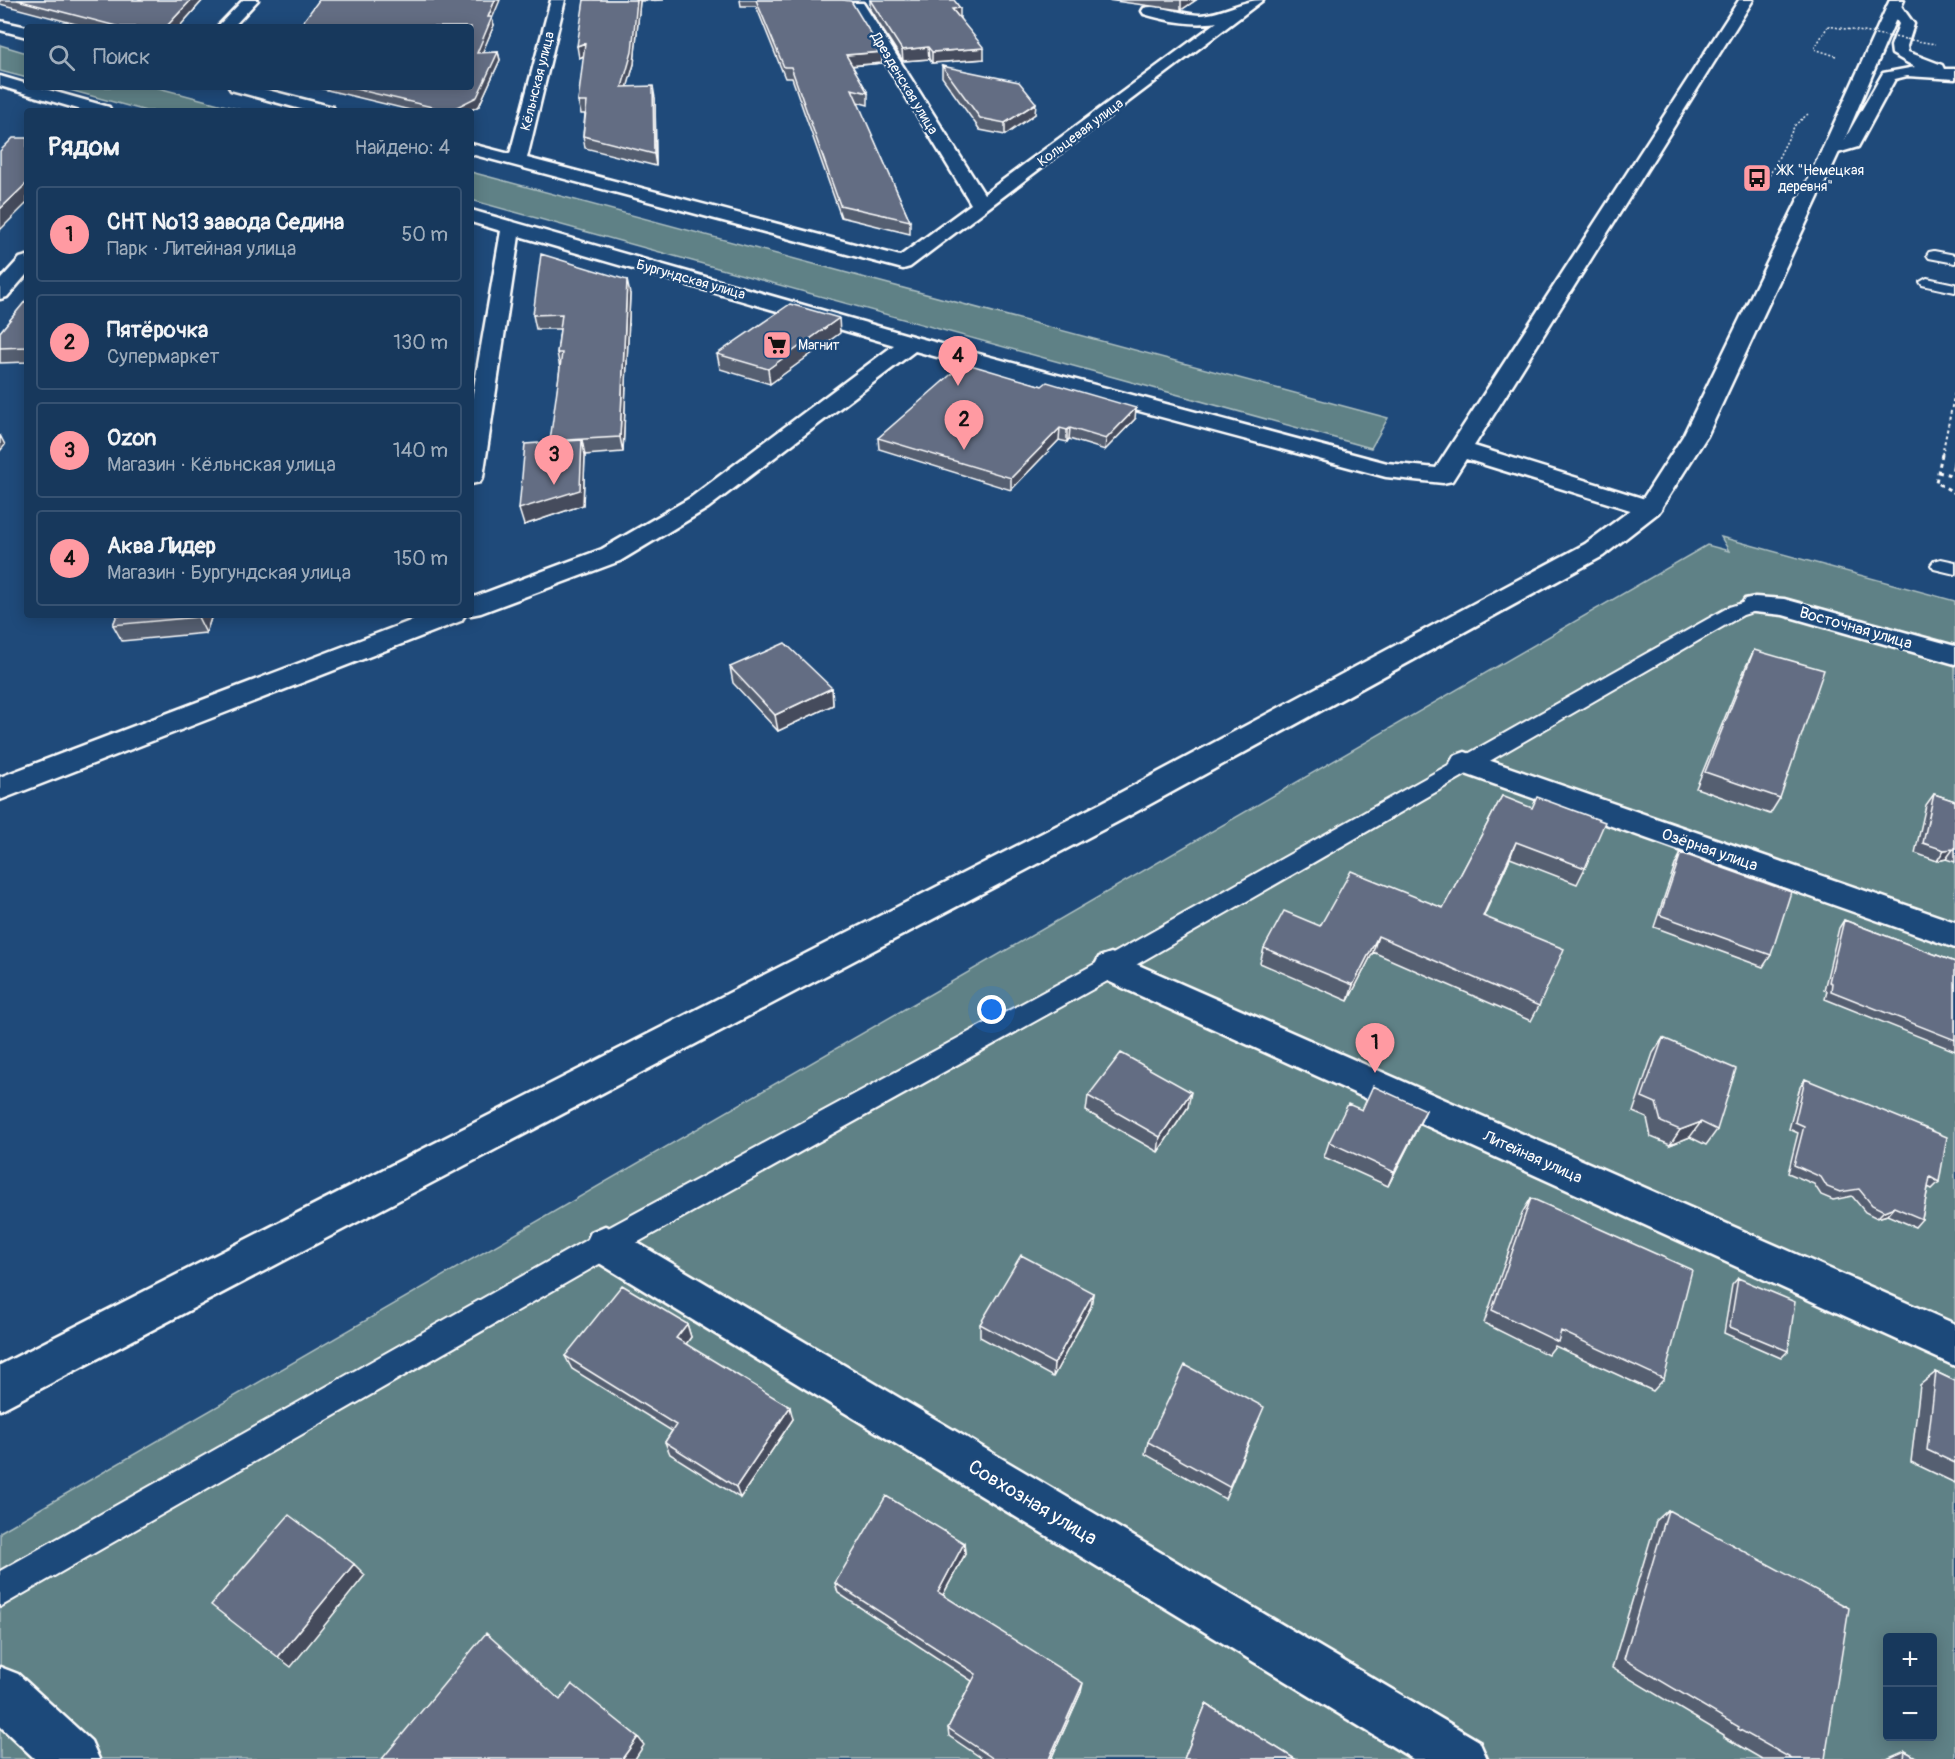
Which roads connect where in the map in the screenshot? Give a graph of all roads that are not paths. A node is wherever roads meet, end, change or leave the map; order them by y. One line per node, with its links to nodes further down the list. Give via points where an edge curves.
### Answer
1 (251, 0): 9 (street)
2 (558, 0): 23 (street, Кёльнская улица)
3 (1256, 0): 8 (street, Кольцевая улица)
4 (1746, 0): 37 (street)
5 (877, 3): 22 (street, Дрезденская улица, via 852,6)
6 (1896, 3): 13 (street, via 1907,24 1900,54); 21 (street)
7 (1144, 5): 8 (street, via 1194,20); 12 (street)
8 (1242, 11): 12 (street, Кольцевая улица)
9 (228, 24)
10 (0, 25): 11 (street)
11 (24, 31)
12 (1184, 41): 24 (street, Кольцевая улица)
13 (1955, 73): 21 (street, via 1906,71 1889,76 1852,143)
14 (0, 81): 15 (street)
15 (24, 88)
16 (31, 90): 18 (street)
17 (248, 90): 19 (street)
18 (93, 108)
19 (316, 108)
20 (474, 150): 23 (street)
21 (1832, 150): 39 (street, via 1695,436)
22 (952, 161): 25 (street); 27 (street, Дрезденская улица)
23 (517, 162): 27 (street, Кольцевая улица, via 903,263)
24 (1039, 163): 26 (street); 27 (street, Кольцевая улица)
25 (982, 170)
26 (1001, 171)
27 (981, 205)
28 (474, 217): 29 (street, Бургундская улица)
29 (511, 228): 36 (street, Бургундская улица); 38 (street)
30 (1934, 255): 31 (lane)
31 (1955, 259)
32 (24, 265): 35 (street)
33 (1927, 282): 34 (lane)
34 (1955, 288)
35 (0, 293)
36 (911, 343): 37 (street, Бургундская улица, via 1386,470 1443,476); 41 (street, via 699,503 611,555)
37 (1460, 448): 39 (street)
38 (474, 458)
39 (1649, 508): 50 (street, via 1594,550 1112,811)
40 (1755, 605): 43 (street, Восточная улица, via 1784,607); 44 (lane, via 1736,611)
41 (474, 606)
42 (443, 618): 45 (street)
43 (1955, 655)
44 (1465, 763): 46 (street, Озёрная улица); 47 (lane)
45 (0, 789)
46 (1955, 935)
47 (1111, 967): 48 (lane); 49 (street, Литейная улица)
48 (605, 1245): 51 (lane); 54 (street, Совхозная улица)
49 (1955, 1345)
50 (0, 1388)
51 (0, 1590)
52 (0, 1692): 53 (street)
53 (73, 1759)
54 (1461, 1759)

